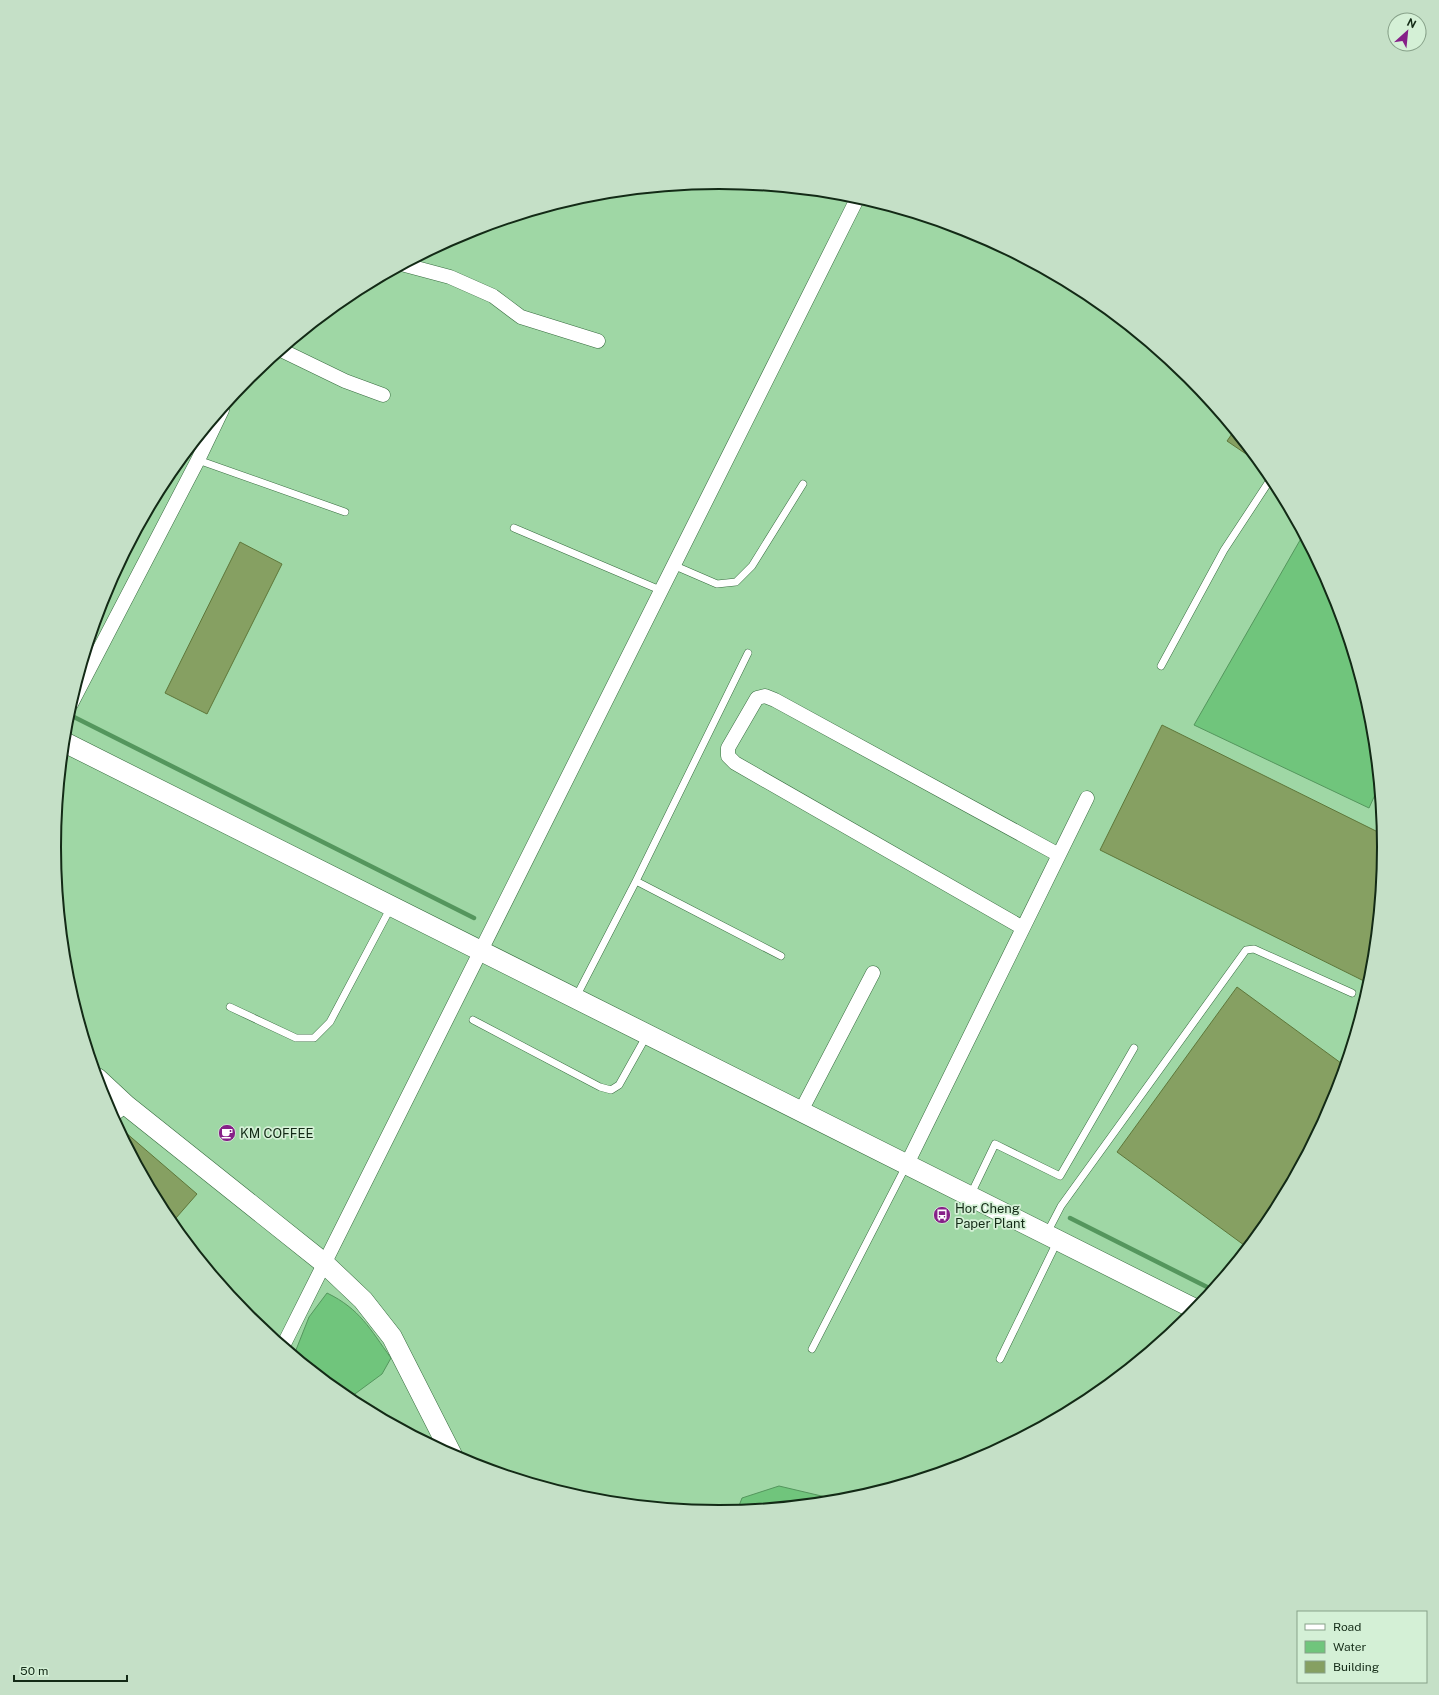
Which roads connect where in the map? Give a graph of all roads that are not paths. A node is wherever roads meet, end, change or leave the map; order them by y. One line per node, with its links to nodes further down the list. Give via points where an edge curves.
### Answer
1 (855, 203): 12 (street)
2 (410, 266): 3 (street, via 450,277 493,296 521,317)
3 (598, 342)
4 (285, 352): 5 (street, via 345,381)
5 (383, 395)
6 (215, 424): 7 (street)
7 (198, 460): 10 (lane); 16 (street)
8 (1268, 483): 15 (lane, via 1224,550)
9 (803, 484): 12 (lane, via 752,566 736,582 717,584)
10 (345, 512)
11 (514, 528): 13 (lane)
12 (672, 565): 13 (street)
13 (660, 590): 23 (street)
14 (748, 653): 20 (lane)
15 (1161, 666)
16 (82, 684)
17 (70, 745): 21 (main road)
18 (1087, 798): 19 (street)
19 (1059, 855): 22 (street); 22 (street, via 765,696 757,698 728,748 728,756 734,763)
20 (636, 881): 24 (lane); 27 (lane)
21 (391, 906): 23 (main road); 28 (lane, via 330,1022 314,1038 296,1038)
22 (1023, 928): 35 (street)
23 (480, 951): 27 (main road); 38 (street)
24 (781, 956)
25 (873, 973): 34 (street)
26 (1352, 993): 37 (lane, via 1254,949 1246,950 1061,1206)
27 (575, 999): 30 (main road)
28 (230, 1007)
29 (472, 1020): 30 (lane, via 600,1087 611,1090 618,1086)
30 (648, 1034): 34 (main road)
31 (1134, 1048): 36 (lane, via 1060,1176 995,1144)
32 (111, 1099): 33 (main road)
33 (119, 1111): 38 (main road)
34 (801, 1111): 35 (main road)
35 (907, 1164): 36 (main road); 41 (lane)
36 (970, 1196): 37 (main road)
37 (1052, 1238): 39 (main road); 42 (lane)
38 (324, 1263): 40 (street); 43 (main road, via 363,1300 392,1337)
39 (1191, 1307)
40 (285, 1343)
41 (812, 1349)
42 (1000, 1359)
43 (448, 1447)

